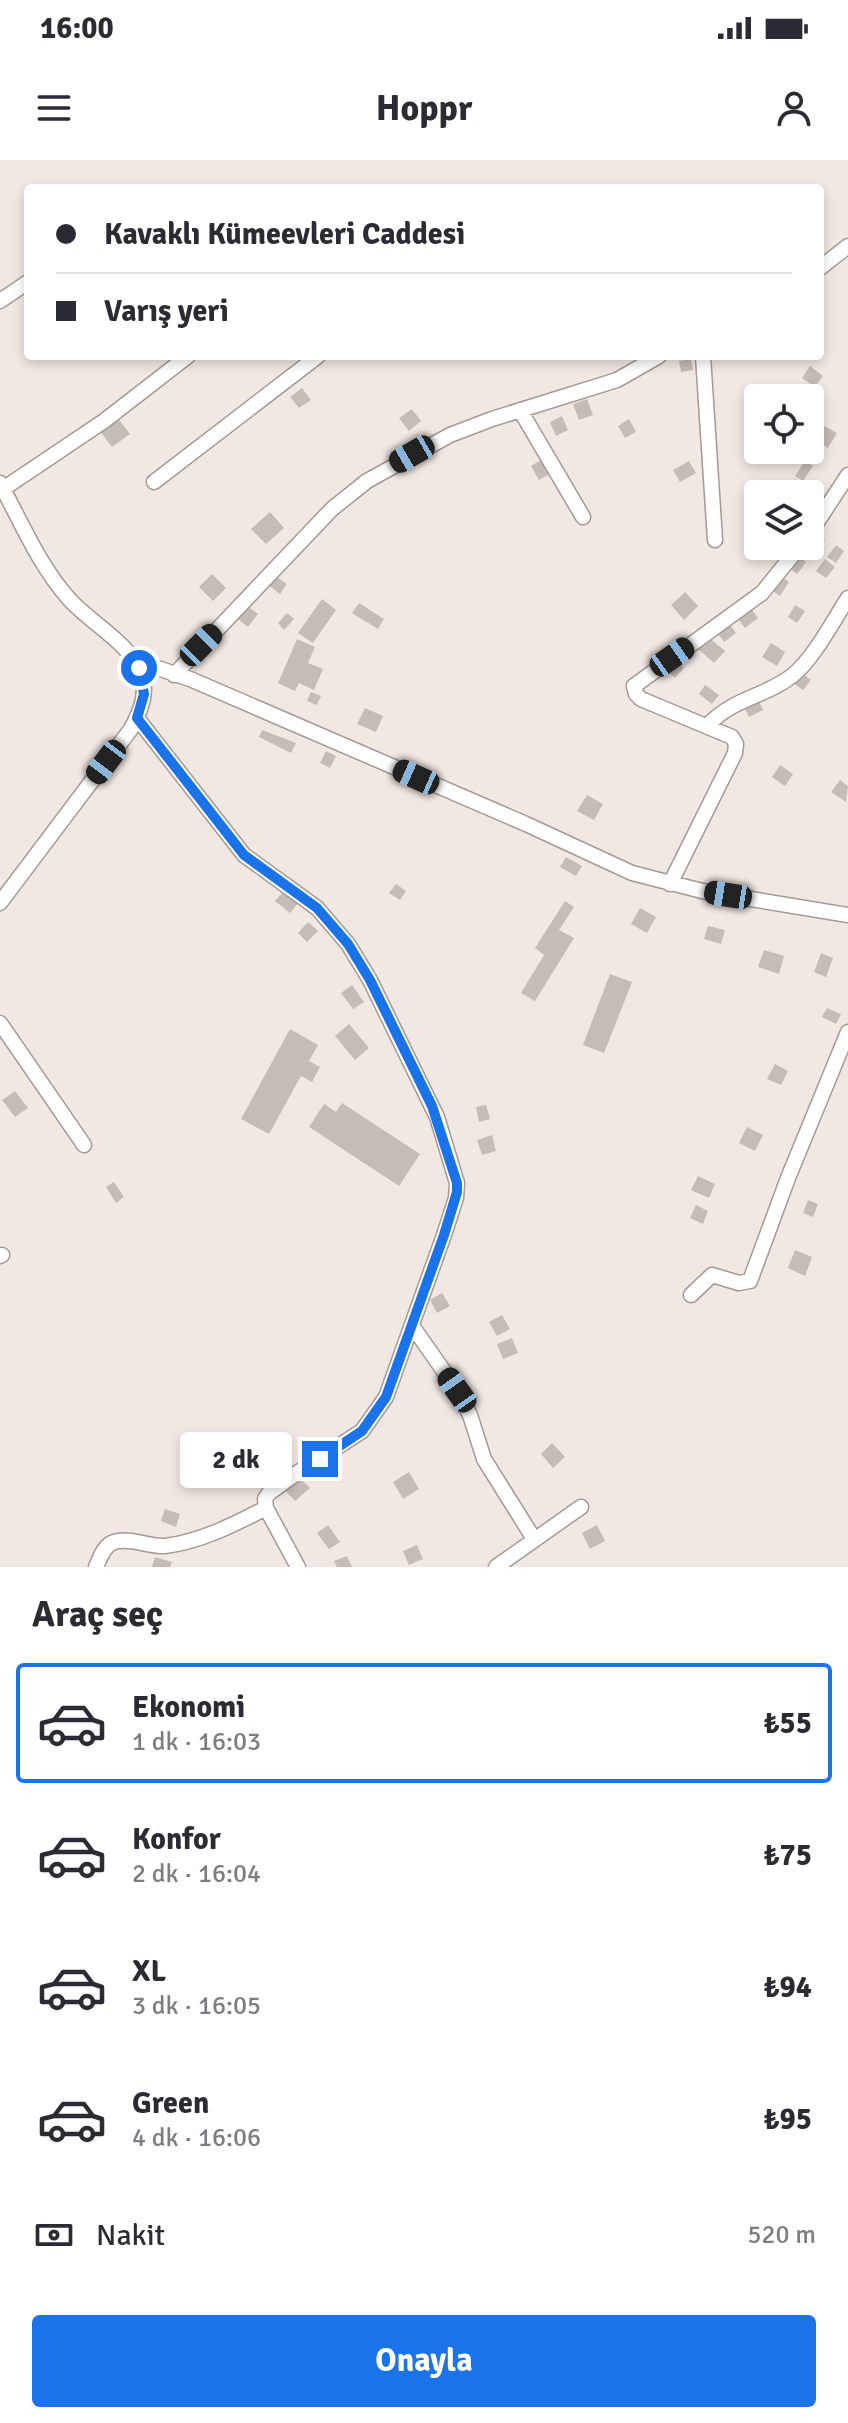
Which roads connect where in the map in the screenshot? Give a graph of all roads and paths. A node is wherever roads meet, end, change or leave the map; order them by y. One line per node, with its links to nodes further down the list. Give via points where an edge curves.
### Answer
1 (848, 246): 2 (street)
2 (824, 265)
3 (24, 285): 4 (street)
4 (0, 301)
5 (183, 360): 12 (street, via 104,421)
6 (313, 360): 11 (street)
7 (652, 360): 9 (street, via 617,380)
8 (703, 360): 15 (street)
9 (520, 410): 14 (street); 19 (street, via 450,435 351,493)
10 (848, 475): 13 (street)
11 (154, 482)
12 (2, 486): 18 (street, via 61,589)
13 (824, 512)
14 (583, 517)
15 (715, 540)
16 (789, 560): 21 (street, via 762,593 634,686 641,699)
17 (848, 598): 21 (street, via 792,676 733,704)
18 (134, 660): 19 (street); 20 (street, via 143,680)
19 (174, 675): 22 (street, via 632,873)
20 (137, 718): 23 (street); 29 (street, via 244,855 317,908 348,944 432,1106 457,1192)
21 (707, 726): 22 (street, via 732,737 737,748)
22 (670, 884): 24 (street)
23 (0, 903)
24 (848, 915)
25 (0, 1023): 27 (street)
26 (848, 1032): 28 (street, via 750,1281 712,1275)
27 (84, 1145)
28 (691, 1295)
29 (413, 1327): 31 (street, via 386,1397 370,1422 269,1493); 32 (street, via 457,1390 484,1459)
30 (581, 1507): 32 (street)
31 (266, 1508): 33 (street, via 173,1545 113,1542); 34 (street)
32 (534, 1539): 35 (street)
33 (96, 1567)
34 (298, 1567)
35 (496, 1567)

